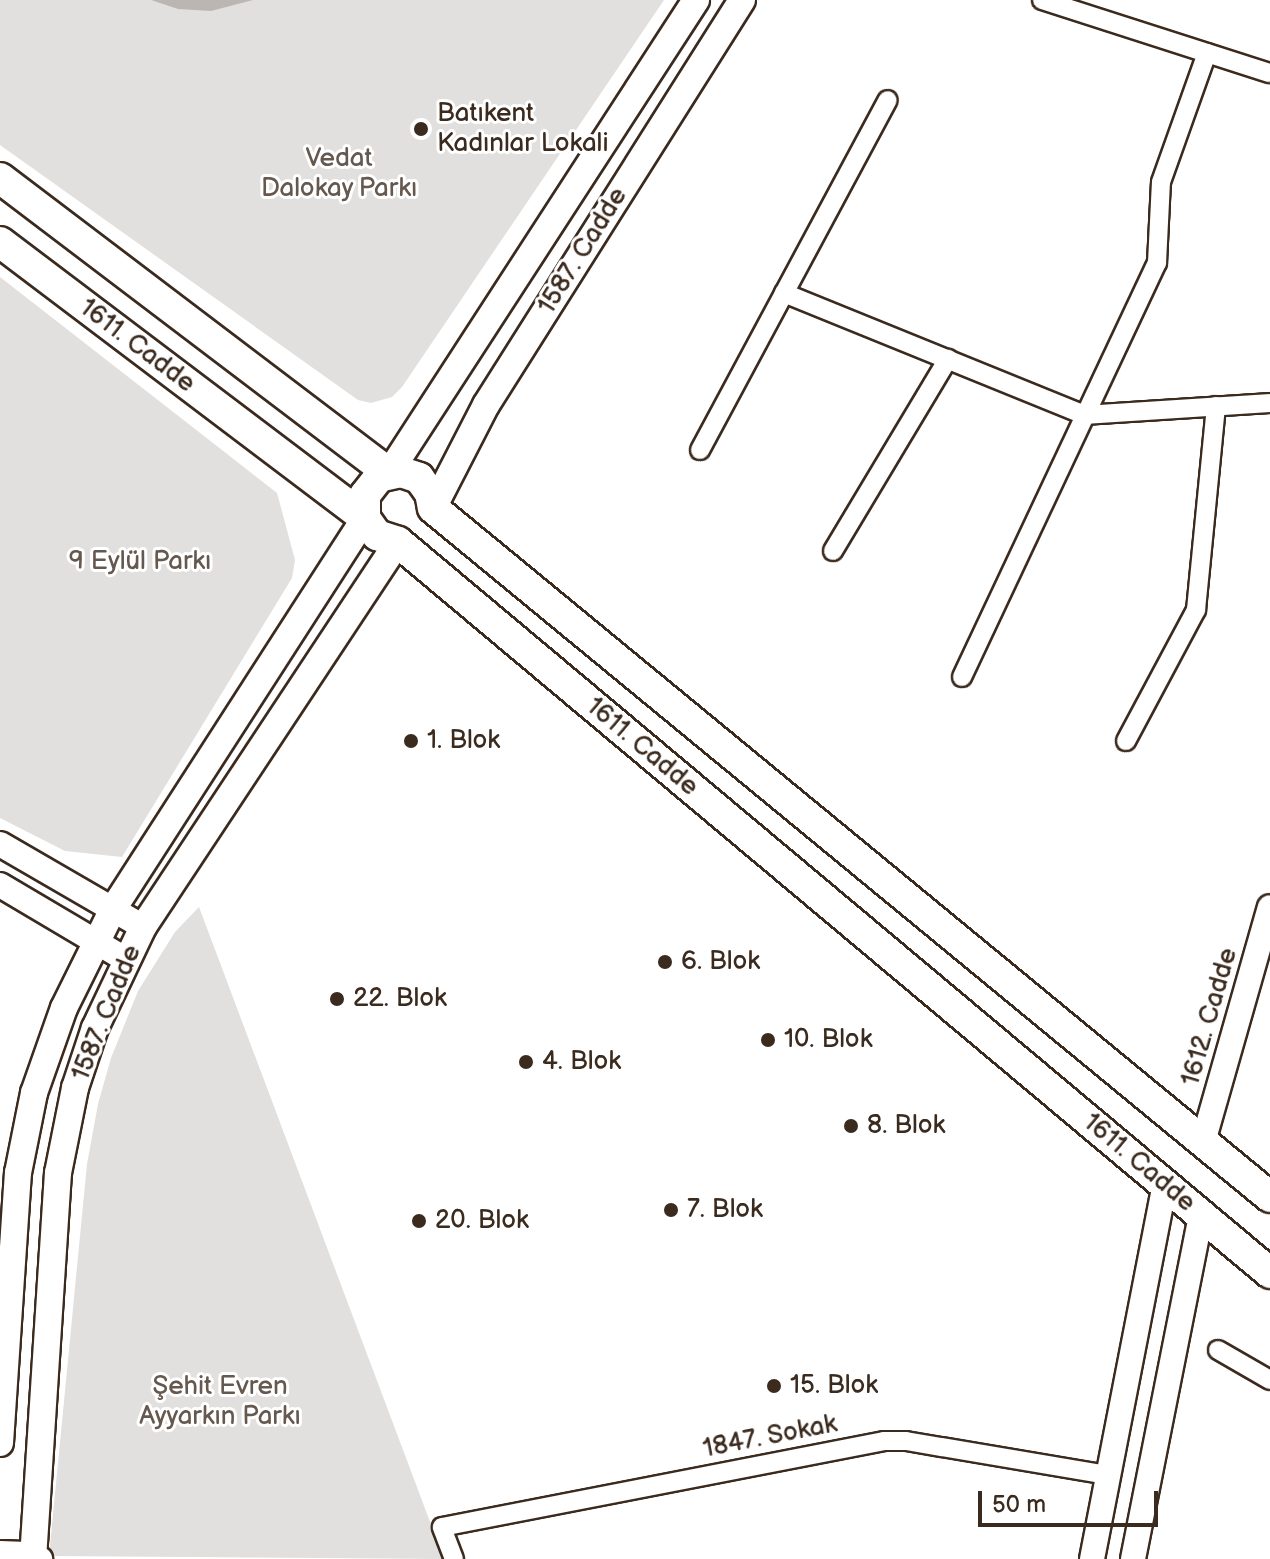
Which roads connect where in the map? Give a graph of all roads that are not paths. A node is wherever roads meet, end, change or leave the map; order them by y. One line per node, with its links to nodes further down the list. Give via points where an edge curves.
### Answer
1 (696, 0): 15 (main road, 1587. Cadde)
2 (742, 0): 16 (main road, 1587. Cadde, via 486,405)
3 (1042, 0): 4 (street)
4 (1207, 53): 5 (street); 13 (street, via 1161,182 1157,263)
5 (1270, 73)
6 (888, 100): 9 (street)
7 (0, 178): 15 (main road, 1611. Cadde)
8 (0, 242): 17 (main road, 1611. Cadde)
9 (784, 293): 10 (street); 14 (street)
10 (948, 359): 13 (street); 19 (street)
11 (1270, 403): 12 (street)
12 (1216, 406): 13 (street); 21 (street, via 1196,610)
13 (1085, 415): 20 (street)
14 (700, 450)
15 (389, 473): 16 (main road, 1611. Cadde, via 419,478); 17 (main road, via 370,485)
16 (433, 508): 18 (main road, via 419,535); 30 (main road, 1611. Cadde)
17 (365, 518): 18 (main road, 1611. Cadde, via 377,535); 25 (main road, 1587. Cadde)
18 (398, 542): 26 (main road, 1587. Cadde); 31 (main road, 1611. Cadde)
19 (833, 551)
20 (962, 677)
21 (1126, 741)
22 (0, 844): 25 (street)
23 (0, 885): 27 (street)
24 (1270, 907): 29 (street, 1612. Cadde)
25 (113, 909): 26 (street); 27 (main road, 1587. Cadde)
26 (143, 927): 28 (main road, 1587. Cadde)
27 (95, 940): 28 (street); 33 (main road, 1587. Cadde, via 40,1072)
28 (125, 959): 41 (main road, 1587. Cadde, via 84,1059 58,1173)
29 (1263, 962): 30 (street, 1612. Cadde)
30 (1203, 1142): 32 (main road, 1611. Cadde)
31 (1165, 1185): 34 (main road, 1611. Cadde); 39 (street)
32 (1270, 1197)
33 (7, 1206): 38 (main road, 1587. Cadde)
34 (1201, 1215): 35 (main road, 1611. Cadde); 44 (street)
35 (1270, 1273)
36 (1218, 1350): 37 (street)
37 (1270, 1380)
38 (0, 1443)
39 (1108, 1475): 42 (street, 1847. Sokak, via 895,1440 442,1527); 43 (street)
40 (0, 1553): 41 (street)
41 (35, 1557)
42 (454, 1559)
43 (1092, 1559)
44 (1133, 1559)

